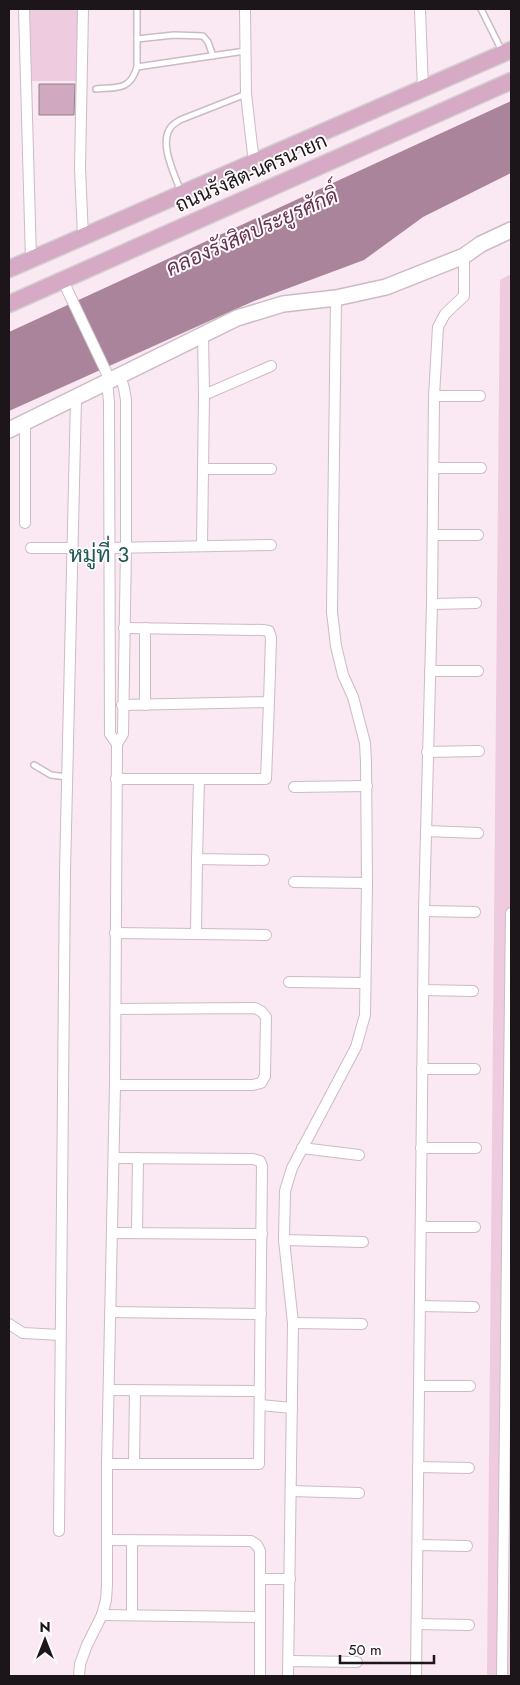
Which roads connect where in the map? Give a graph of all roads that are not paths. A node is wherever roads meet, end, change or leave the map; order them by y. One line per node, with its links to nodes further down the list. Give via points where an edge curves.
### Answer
1 (24, 9): 21 (street)
2 (83, 9): 19 (street, via 80,168)
3 (137, 9): 7 (lane)
4 (245, 9): 8 (street)
5 (420, 9): 14 (street)
6 (481, 9): 9 (lane)
7 (137, 39): 10 (lane, via 203,36); 11 (lane)
8 (246, 51): 10 (lane); 15 (street)
9 (508, 52): 14 (main road, ถนนรังสิต-นครนายก)
10 (212, 56): 11 (lane)
11 (137, 68): 13 (lane, via 130,83)
12 (511, 81): 23 (main road, ถนนรังสิต-นครนายก)
13 (96, 89)
14 (423, 90): 16 (main road, ถนนรังสิต-นครนายก)
15 (246, 94): 16 (street); 17 (lane, via 171,126 166,135 166,147)
16 (254, 163): 17 (main road, ถนนรังสิต-นครนายก)
17 (181, 194): 19 (main road, ถนนรังสิต-นครนายก)
18 (511, 230): 20 (street)
19 (83, 237): 21 (main road, ถนนรังสิต-นครนายก)
20 (464, 256): 24 (street, via 386,287); 30 (street, via 464,296 445,314 438,327)
21 (31, 260): 22 (main road, ถนนรังสิต-นครนายก)
22 (9, 269)
23 (65, 285): 25 (main road, ถนนรังสิต-นครนายก); 28 (street)
24 (336, 298): 26 (street, via 283,304 237,318); 64 (street, via 332,612 336,646 364,743)
25 (9, 304)
26 (203, 335): 28 (street); 29 (street)
27 (271, 366): 29 (street)
28 (111, 377): 32 (street); 46 (street); 47 (street, via 124,388 126,400)
29 (204, 395): 37 (street)
30 (434, 396): 31 (street); 35 (street)
31 (480, 396)
32 (76, 398): 33 (street); 45 (street)
33 (25, 422): 34 (street); 39 (street)
34 (9, 430)
35 (434, 468): 36 (street); 40 (street)
36 (481, 468)
37 (204, 469): 38 (street); 42 (street)
38 (270, 469)
39 (25, 524)
40 (433, 535): 41 (street); 49 (street)
41 (478, 535)
42 (202, 545): 43 (street); 47 (street)
43 (271, 545)
44 (31, 548): 45 (street)
45 (72, 548): 61 (street)
46 (109, 548): 47 (street); 57 (street, via 110,734)
47 (126, 548): 50 (street)
48 (476, 603): 49 (street)
49 (432, 604): 52 (street)
50 (124, 628): 51 (street); 55 (street)
51 (146, 628): 54 (street, via 268,631 271,638); 56 (street)
52 (430, 671): 53 (street); 59 (street)
53 (478, 671)
54 (268, 702): 56 (street); 63 (street, via 266,779)
55 (122, 705): 56 (street); 57 (street, via 123,734)
56 (146, 705)
57 (117, 744): 62 (street)
58 (479, 751): 59 (street)
59 (427, 752): 66 (street)
60 (34, 765): 61 (lane, via 51,774)
61 (67, 777): 107 (street)
62 (116, 779): 63 (street); 75 (street)
63 (199, 779): 68 (street)
64 (367, 786): 65 (street); 71 (street)
65 (294, 787)
66 (426, 831): 67 (street); 72 (street)
67 (478, 833)
68 (197, 858): 69 (street); 76 (street)
69 (264, 860)
70 (294, 882): 71 (street)
71 (367, 883): 79 (street)
72 (424, 911): 73 (street); 80 (street)
73 (475, 912)
74 (511, 913): 86 (street)
75 (115, 934): 76 (street); 82 (street)
76 (196, 934): 77 (street)
77 (266, 935)
78 (289, 982): 79 (street)
79 (365, 983): 87 (street, via 365,1015 356,1047)
80 (423, 990): 81 (street); 83 (street)
81 (473, 991)
82 (116, 1009): 85 (street); 85 (street, via 255,1008 266,1017 265,1076 261,1083)
83 (422, 1069): 84 (street); 88 (street)
84 (475, 1069)
85 (115, 1085): 91 (street)
86 (510, 1141): 108 (street)
87 (302, 1148): 90 (street); 98 (street, via 285,1191)
88 (421, 1148): 89 (street); 93 (street)
89 (476, 1148)
90 (360, 1155)
91 (114, 1158): 92 (street); 95 (street)
92 (138, 1158): 96 (street); 97 (street, via 260,1161)
93 (421, 1227): 94 (street); 100 (street)
94 (475, 1227)
95 (112, 1233): 96 (street); 102 (street)
96 (137, 1233): 97 (street)
97 (262, 1234): 103 (street)
98 (284, 1240): 99 (street); 104 (street)
99 (363, 1242)
100 (420, 1306): 101 (street); 109 (street)
101 (474, 1307)
102 (110, 1312): 103 (street); 111 (street)
103 (261, 1314): 113 (street)
104 (293, 1323): 106 (street); 115 (street)
105 (9, 1324): 107 (street, via 23,1333)
106 (362, 1324)
107 (60, 1335): 122 (street)
108 (508, 1385): 140 (street)
109 (419, 1386): 110 (street); 118 (street)
110 (470, 1386)
111 (109, 1390): 112 (street); 116 (street)
112 (134, 1390): 113 (street); 117 (street)
113 (260, 1391): 114 (street)
114 (260, 1405): 115 (street); 117 (street, via 259,1464)
115 (292, 1408): 120 (street)
116 (107, 1464): 117 (street); 123 (street)
117 (134, 1464)
118 (418, 1467): 119 (street); 125 (street)
119 (469, 1468)
120 (291, 1492): 121 (street); 128 (street)
121 (360, 1492)
122 (59, 1531)
123 (108, 1540): 124 (street); 129 (street, via 106,1600)
124 (132, 1540): 127 (street, via 251,1541 260,1551); 130 (street)
125 (418, 1545): 126 (street); 132 (street)
126 (467, 1546)
127 (260, 1579): 128 (street); 131 (street)
128 (290, 1579): 134 (street)
129 (102, 1615): 130 (street); 136 (street, via 87,1645)
130 (132, 1615): 131 (street)
131 (260, 1617): 137 (street)
132 (417, 1624): 133 (street); 139 (street)
133 (469, 1625)
134 (288, 1661): 135 (street); 138 (street)
135 (357, 1662)
136 (79, 1676)
137 (260, 1676)
138 (288, 1676)
139 (416, 1676)
140 (502, 1676)

